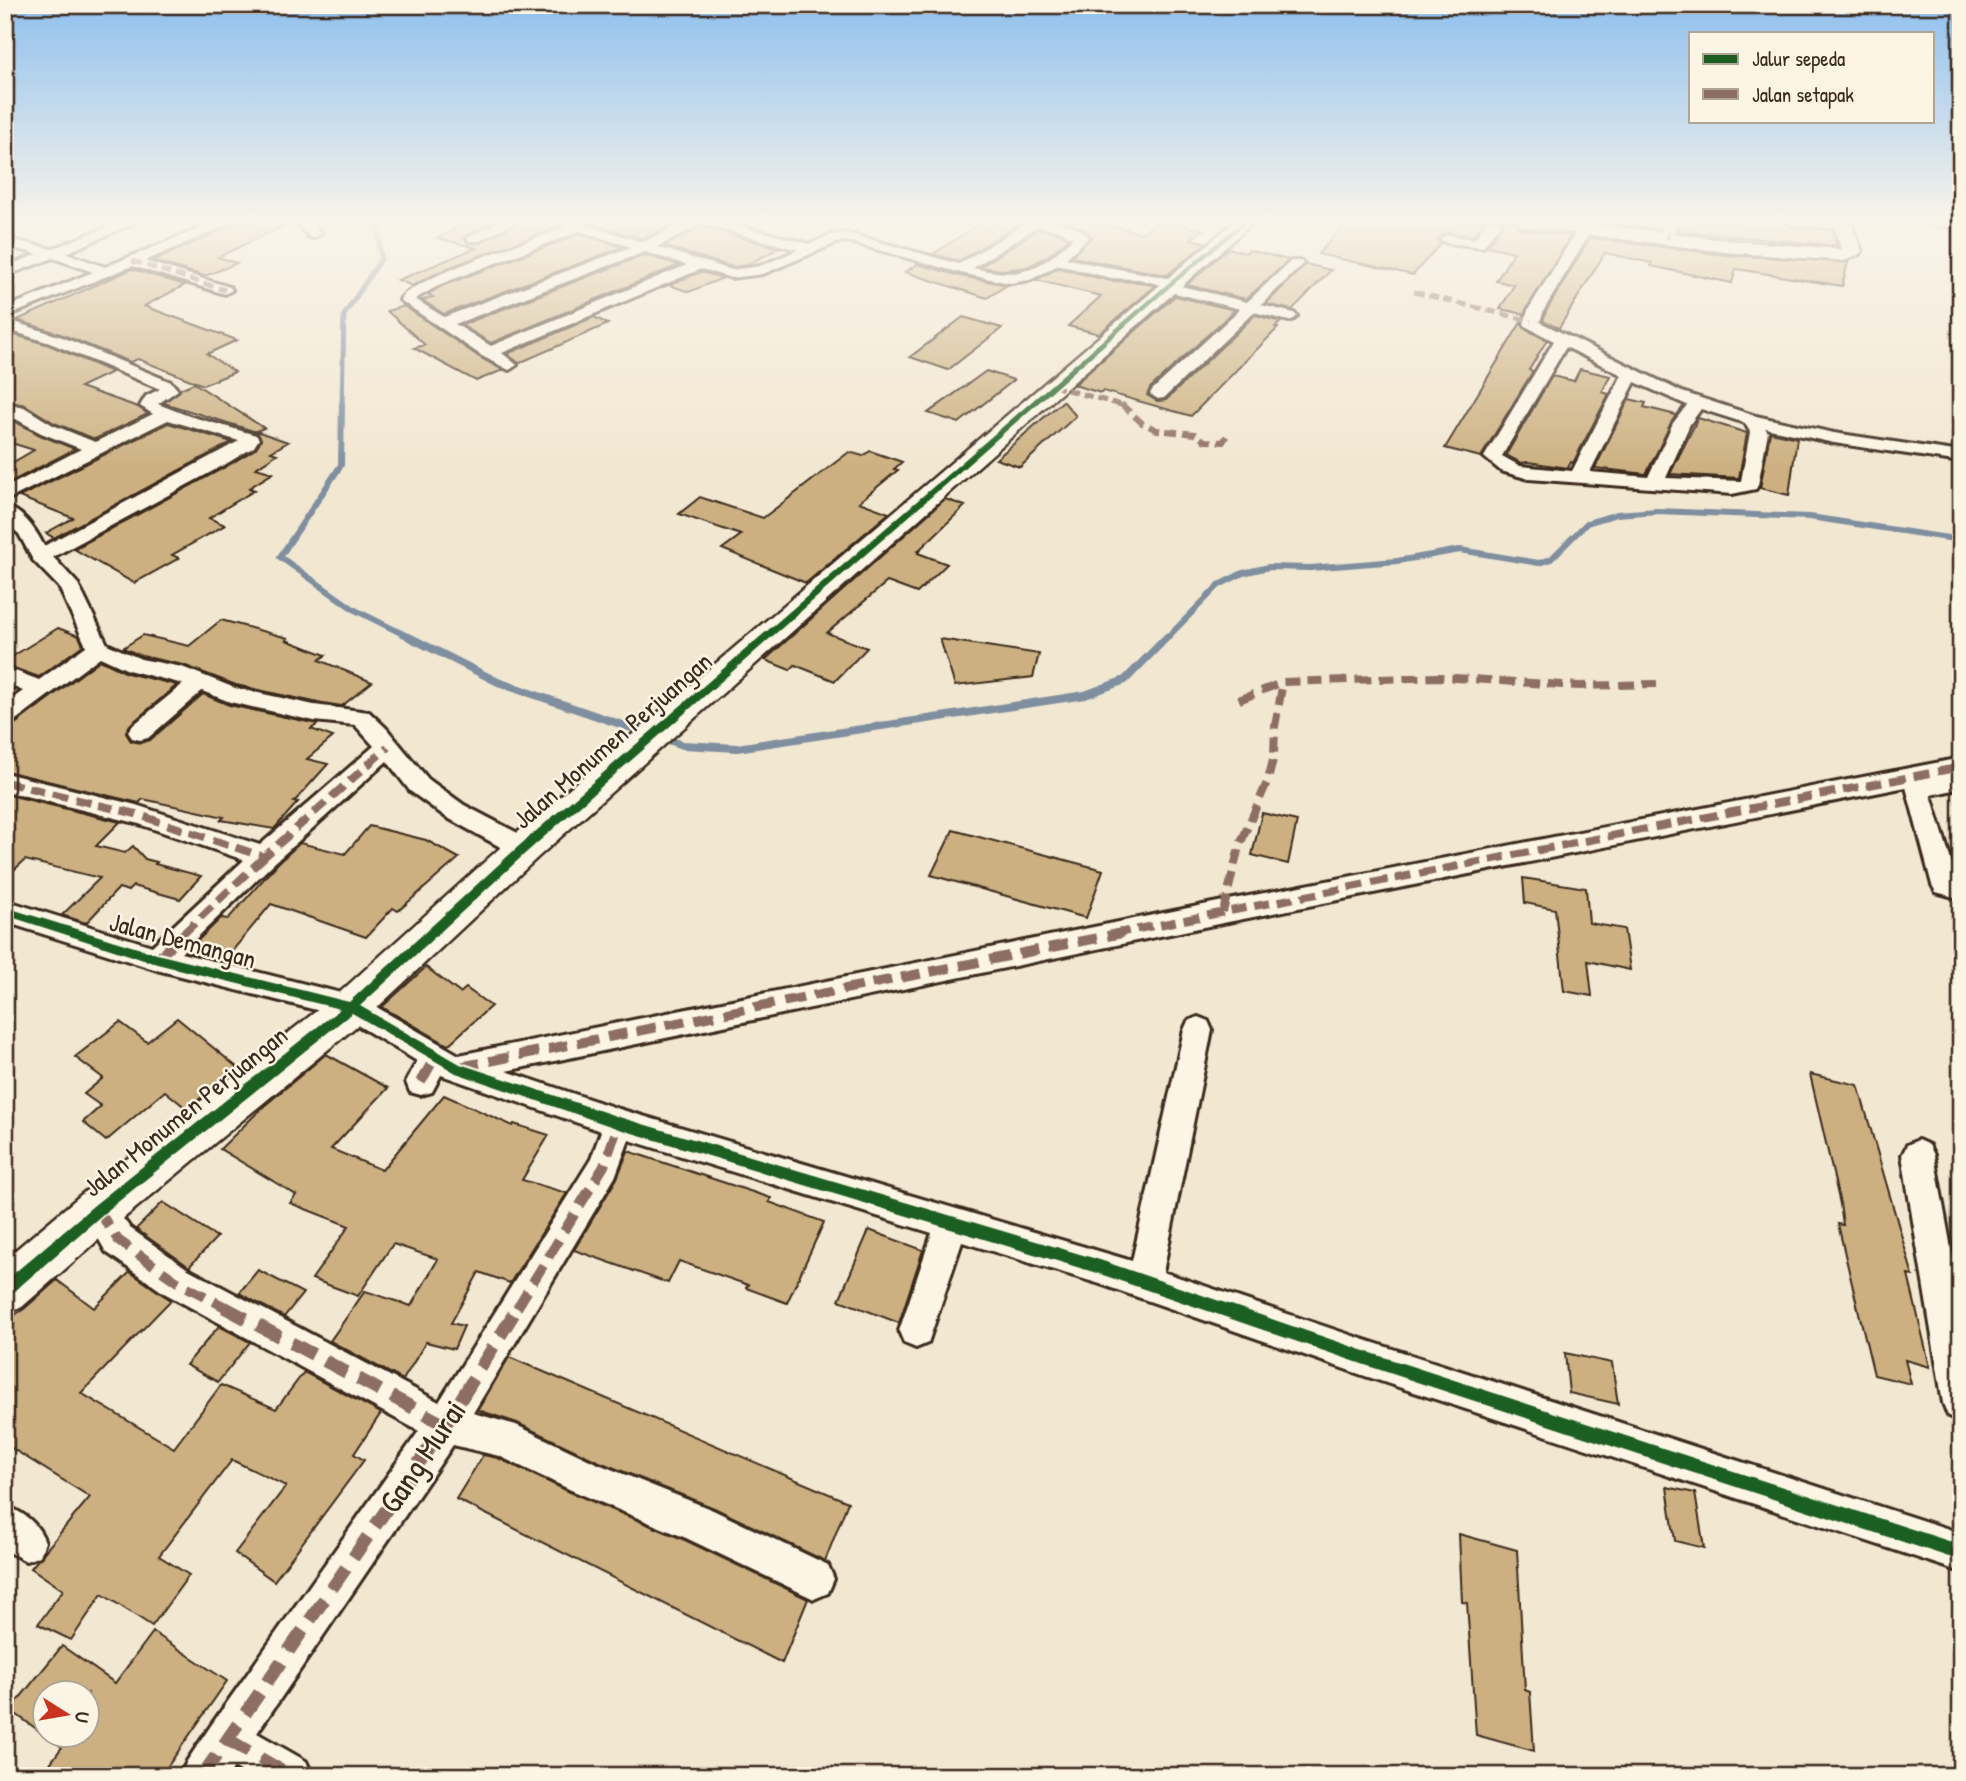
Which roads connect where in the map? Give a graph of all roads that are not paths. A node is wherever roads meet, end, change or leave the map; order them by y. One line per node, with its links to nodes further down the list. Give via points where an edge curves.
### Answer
1 (27, 304): 10 (street)
2 (413, 304): 12 (street)
3 (493, 304): 12 (street)
4 (609, 304): 15 (street)
5 (1148, 304): 40 (street, Jalan Monumen Perjuangan)
6 (1241, 304): 9 (street)
7 (1254, 304): 9 (street)
8 (1541, 304): 14 (street, via 1531,321)
9 (1251, 307): 11 (street); 18 (street)
10 (5, 313)
11 (1289, 316)
12 (443, 323): 15 (street)
13 (5, 324): 21 (street, via 165,384 170,390 149,406)
14 (1562, 340): 17 (street); 25 (street, via 1493,457 1516,471)
15 (488, 353): 16 (street)
16 (509, 365)
17 (1631, 373): 19 (street); 25 (street)
18 (1158, 394)
19 (1697, 403): 22 (street); 26 (street, via 1682,423)
20 (5, 408): 23 (street)
21 (167, 414): 23 (street); 29 (street, via 250,439)
22 (1752, 420): 24 (street); 26 (street, via 1759,432 1749,485 1732,488)
23 (96, 449): 27 (street)
24 (1961, 457)
25 (1578, 478): 26 (street)
26 (1655, 482)
27 (5, 495)
28 (5, 512): 29 (street, via 27,531)
29 (40, 556): 30 (street, via 68,584)
30 (98, 648): 32 (street, via 136,665); 33 (street)
31 (5, 674): 33 (street)
32 (200, 681): 35 (street); 36 (street, via 314,713 360,718)
33 (40, 690): 34 (street)
34 (5, 716)
35 (140, 732)
36 (388, 747): 40 (street, via 419,785 455,811); 41 (street)
37 (1961, 767): 47 (street)
38 (1961, 781): 42 (street, via 1917,788 1945,885)
39 (5, 782): 41 (street, via 224,841)
40 (524, 848): 45 (street, Jalan Monumen Perjuangan)
41 (264, 858): 44 (street)
42 (1961, 889)
43 (5, 911): 44 (street, Jalan Demangan)
44 (156, 959): 45 (street, Jalan Demangan)
45 (351, 1007): 47 (street, Jalan Demangan); 50 (street, Jalan Monumen Perjuangan)
46 (1198, 1030): 52 (street)
47 (438, 1069): 48 (street, Jalan Demangan)
48 (619, 1123): 51 (street, Jalan Demangan); 56 (street, Gang Murai, via 604,1166)
49 (1918, 1155): 55 (street)
50 (97, 1210): 53 (street, Jalan Monumen Perjuangan); 56 (street, via 118,1240 176,1281)
51 (952, 1222): 52 (street, Jalan Demangan); 54 (street)
52 (1144, 1282): 57 (street, Jalan Demangan)
53 (5, 1290)
54 (916, 1331)
55 (1961, 1403)
56 (445, 1425): 58 (street, via 503,1438); 59 (street, Gang Murai)
57 (1961, 1553)
58 (814, 1579)
59 (227, 1739): 60 (street, Gang Murai); 61 (street)
60 (202, 1776)
61 (291, 1776)

